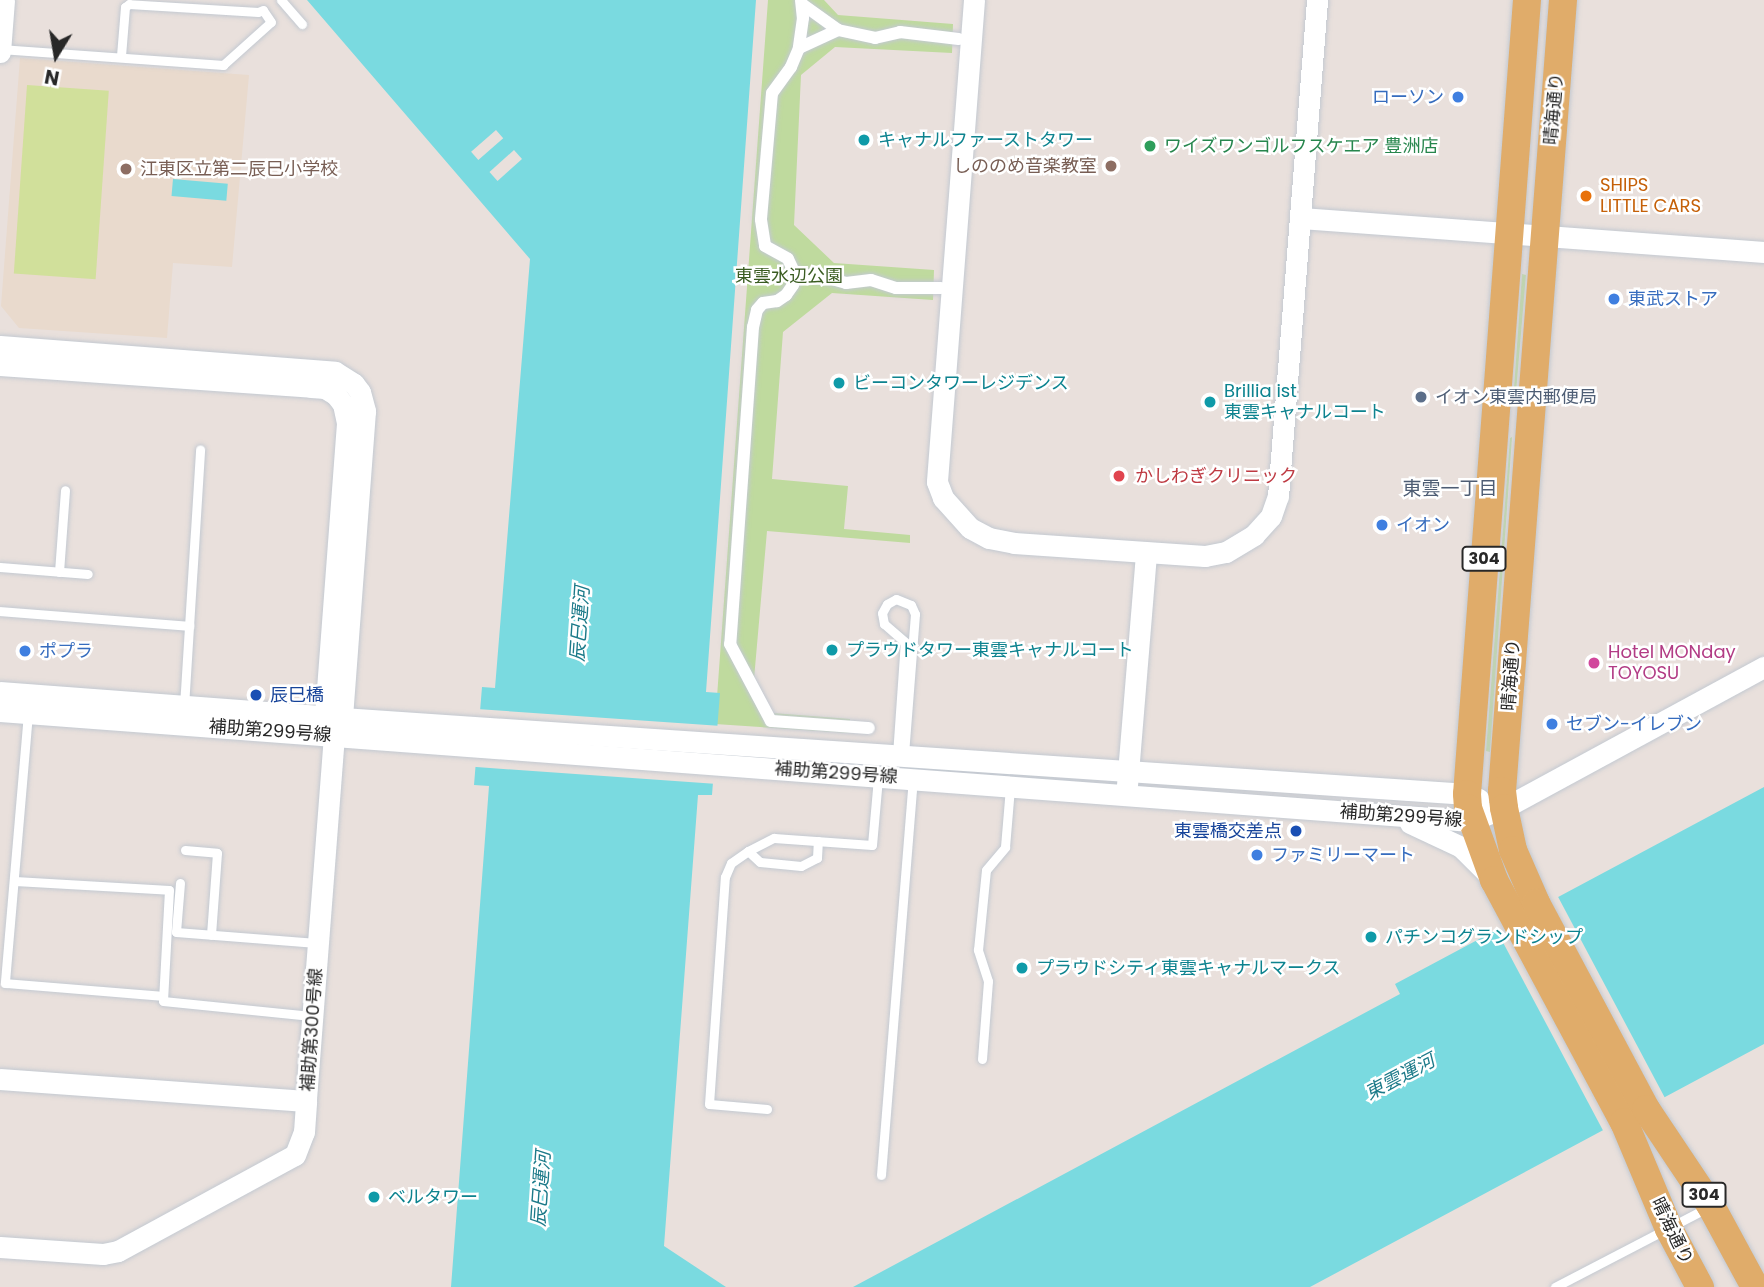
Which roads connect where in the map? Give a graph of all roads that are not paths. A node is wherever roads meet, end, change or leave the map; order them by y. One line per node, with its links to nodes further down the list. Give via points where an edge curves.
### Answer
1 (4, 0): 12 (street)
2 (281, 0): 8 (lane)
3 (974, 0): 24 (street, via 937,482 956,515 989,538)
4 (1317, 0): 14 (street)
5 (1527, 0): 15 (main road, 晴海通り / 304)
6 (1563, 0): 16 (main road, 晴海通り / 304)
7 (801, 2): 9 (street); 11 (street)
8 (302, 24)
9 (838, 30): 10 (street, via 875,38 900,32); 11 (street)
10 (959, 39)
11 (799, 48): 18 (street, via 772,93 761,220 765,246 788,259)
12 (0, 50): 13 (lane)
13 (121, 56): 13 (lane, via 129,4 263,10 271,22 223,65)
14 (1301, 218): 15 (street); 24 (street, via 1278,496 1270,516 1254,536 1226,552 1205,556)
15 (1508, 233): 16 (street); 44 (main road, 晴海通り / 304)
16 (1543, 235): 17 (street); 45 (main road, 晴海通り / 304)
17 (1764, 252)
18 (795, 274): 19 (street, via 846,284 871,280 896,288); 36 (street, via 786,295 757,310 752,327 730,644 771,721)
19 (941, 288)
20 (0, 346): 35 (street, via 319,369 335,372 354,384 363,401 365,424)
21 (0, 365): 35 (street, via 325,388 336,395 347,422)
22 (200, 449): 29 (lane)
23 (65, 490): 26 (lane)
24 (1146, 553): 39 (street)
25 (0, 567): 26 (lane)
26 (59, 572): 27 (lane)
27 (88, 574)
28 (0, 611): 29 (lane)
29 (189, 626): 32 (lane)
30 (1764, 667): 45 (street, 補助第299号線)
31 (0, 692): 32 (street, 補助第299号線)
32 (184, 706): 35 (street, 補助第299号線)
33 (0, 711): 34 (street, 補助第299号線)
34 (27, 713): 35 (street, 補助第299号線); 51 (lane)
35 (334, 724): 37 (street, 補助第299号線); 55 (street, 補助第300号線)
36 (869, 728)
37 (755, 756): 38 (street, 補助第299号線); 40 (street, 補助第299号線)
38 (900, 756): 38 (lane, via 905,642 884,624 882,613 896,599 911,605 915,614); 39 (street, 補助第299号線)
39 (1128, 771): 43 (street); 44 (street, 補助第299号線)
40 (879, 776): 41 (street, 補助第299号線); 47 (lane, via 872,845)
41 (913, 779): 42 (street, 補助第299号線); 63 (lane)
42 (1010, 787): 43 (street, 補助第299号線); 58 (lane, via 1005,847 986,870 978,950 988,981)
43 (1126, 796): 46 (street, 補助第299号線)
44 (1469, 808): 45 (street, 補助第299号線); 46 (street, 補助第299号線); 50 (main road, 晴海通り / 304)
45 (1504, 808): 53 (main road, 晴海通り / 304)
46 (1374, 814): 50 (street, via 1447,838 1472,855)
47 (818, 841): 49 (lane, via 774,838); 49 (lane, via 817,858 802,866 760,862)
48 (185, 850): 54 (lane, via 217,853)
49 (748, 850): 61 (lane, via 731,863 725,877 709,1104)
50 (1494, 880): 53 (main road, 晴海通り / 304)
51 (15, 881): 56 (lane, via 5,983); 56 (lane, via 169,890)
52 (180, 883): 54 (lane, via 176,932)
53 (1525, 909): 62 (main road, 晴海通り / 304)
54 (211, 935): 55 (lane)
55 (318, 943): 57 (street, 補助第300号線)
56 (162, 996): 57 (lane, via 167,1003)
57 (313, 1016): 60 (street, 補助第300号線)
58 (982, 1059)
59 (0, 1079): 60 (street, 補助第300号線)
60 (306, 1101): 66 (street, via 304,1132 295,1155 118,1251 103,1254)
61 (767, 1109)
62 (1635, 1115): 64 (main road, 晴海通り / 304); 65 (main road, 晴海通り / 304)
63 (881, 1175)
64 (1711, 1206): 65 (lane); 69 (main road, 晴海通り / 304)
65 (1669, 1229): 67 (lane); 68 (main road, 晴海通り / 304)
66 (0, 1247)
67 (1555, 1287)
68 (1700, 1287)
69 (1755, 1287)

